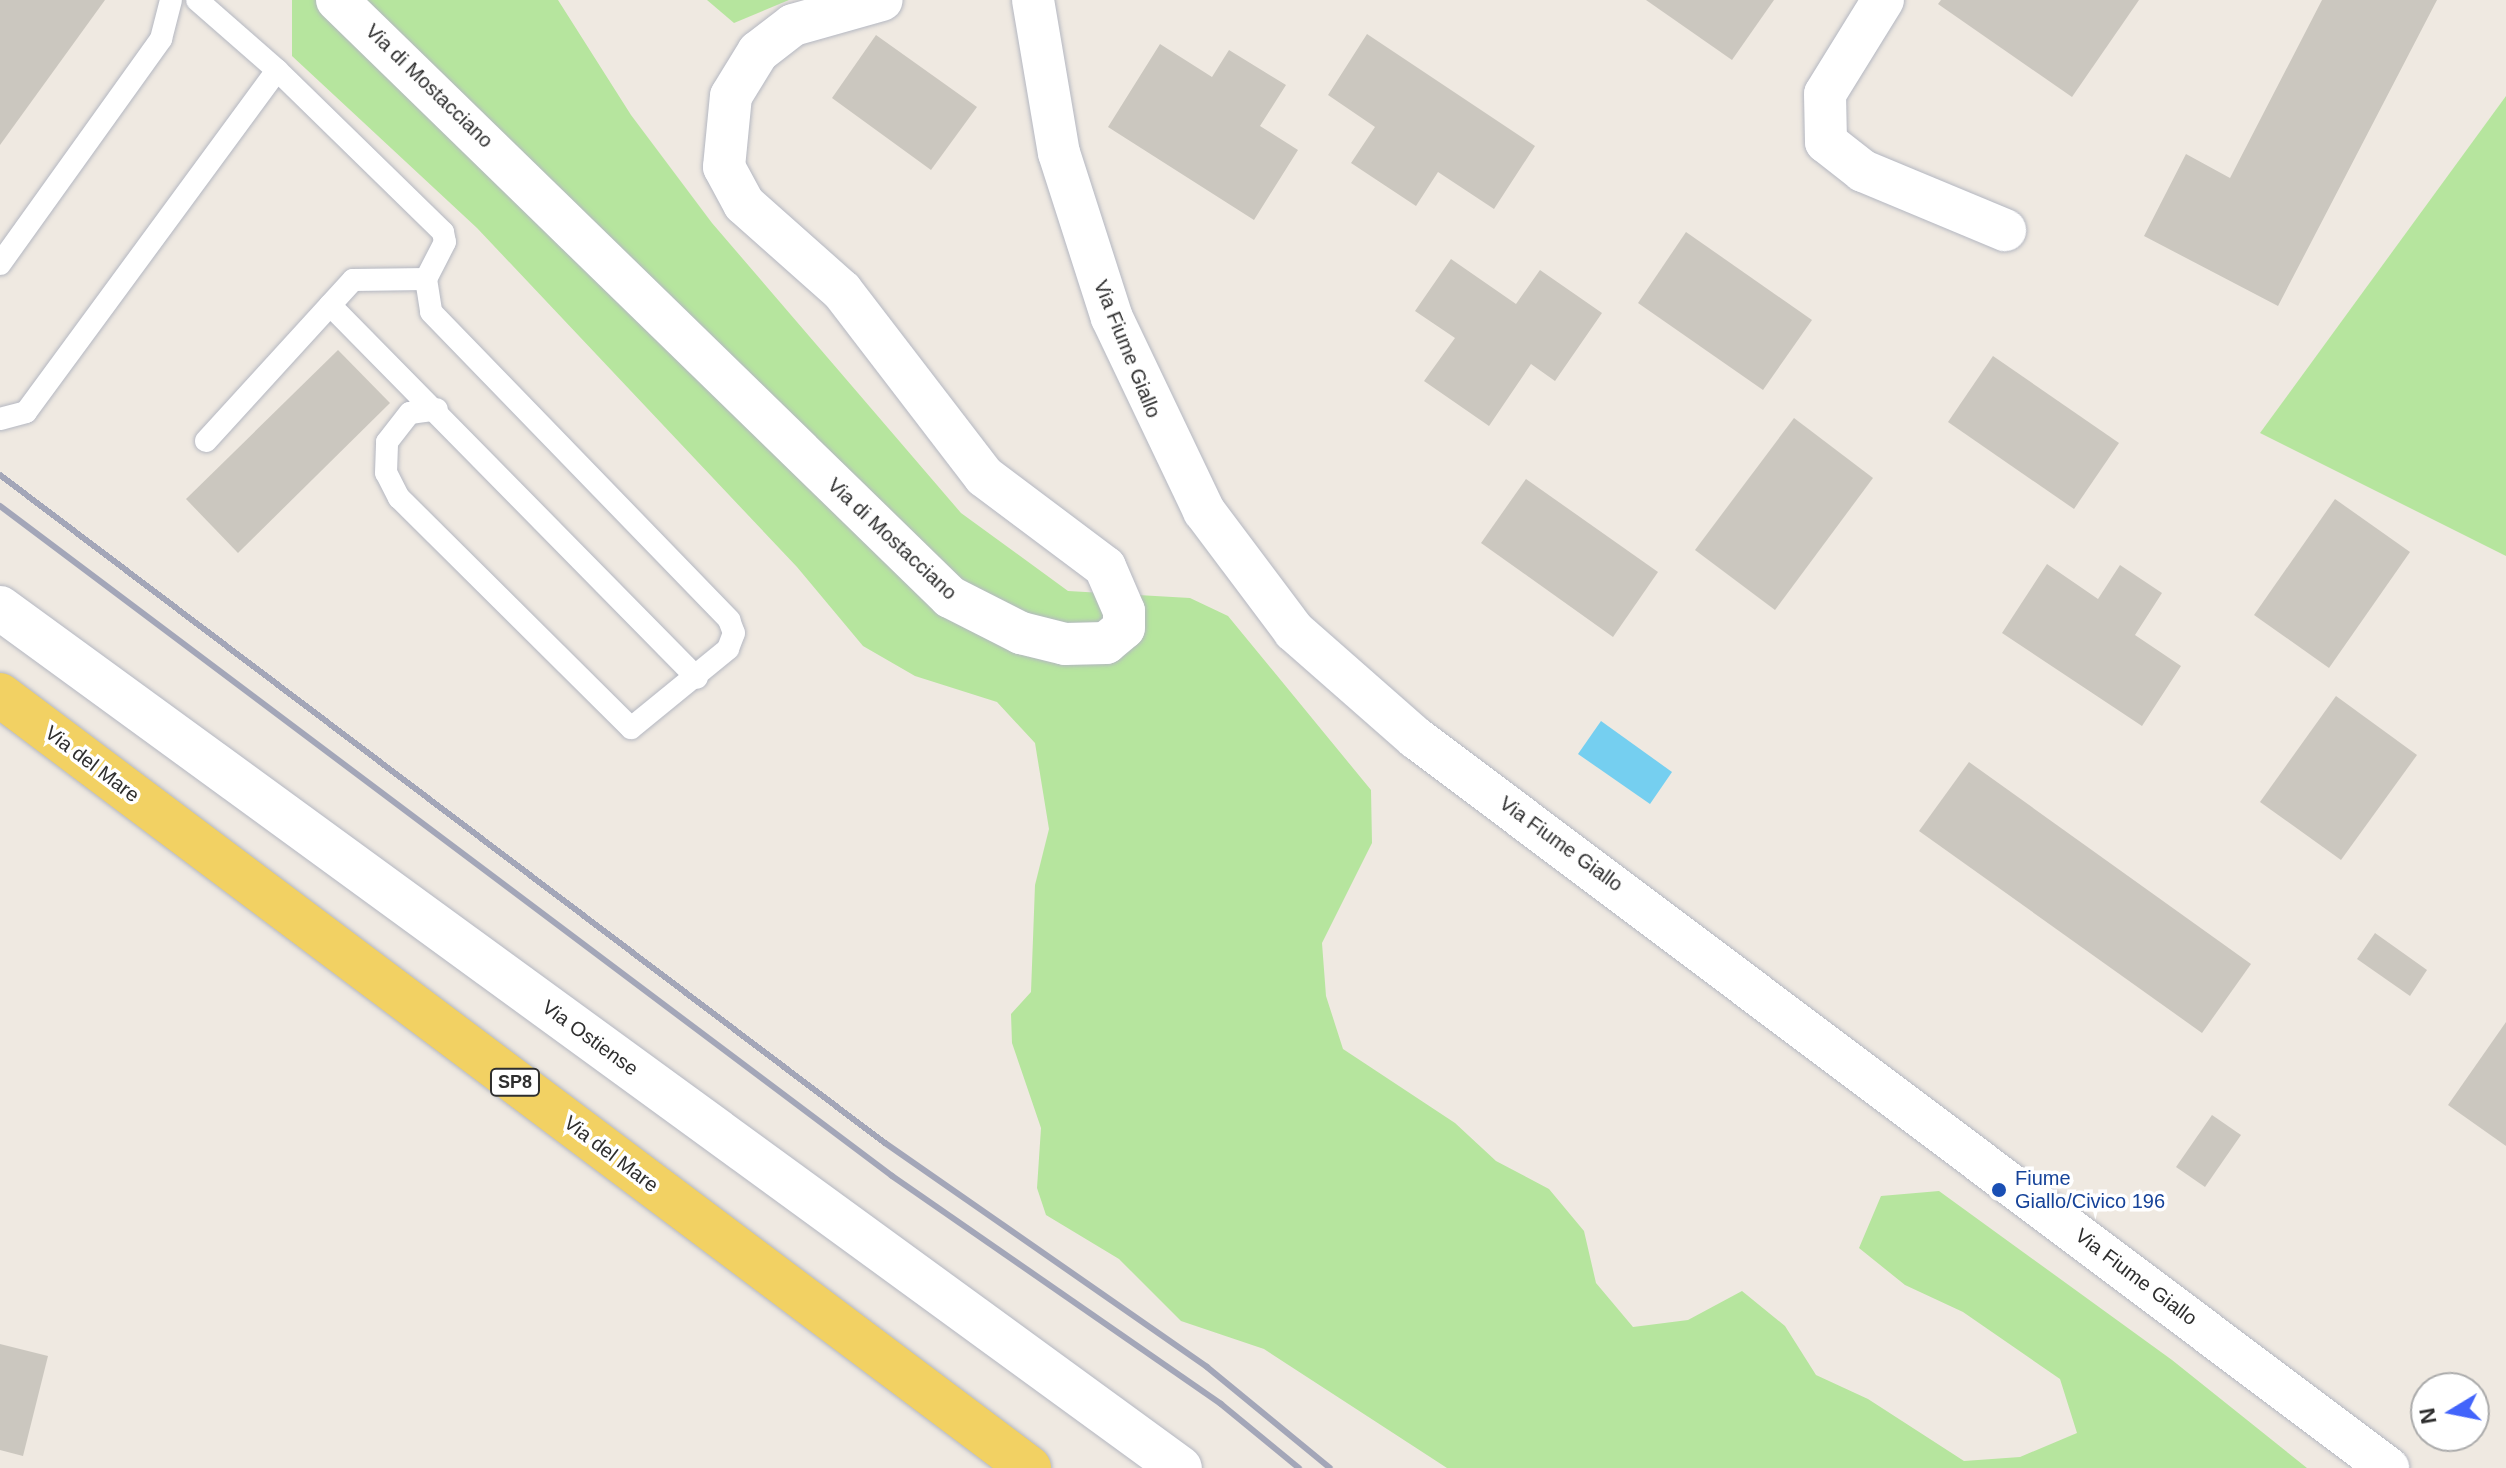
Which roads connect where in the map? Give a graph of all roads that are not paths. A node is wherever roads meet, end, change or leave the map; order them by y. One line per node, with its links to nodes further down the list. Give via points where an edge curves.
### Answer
1 (171, 0): 9 (lane, via 161,39)
2 (197, 0): 7 (lane)
3 (337, 0): 4 (street, Via di Mostacciano, via 950,597 1021,633 1065,644 1106,643 1124,628 1124,611 1105,567 984,476 842,291 744,204 728,176 724,121 736,83 758,52 793,25)
4 (882, 0)
5 (1033, 0): 20 (street, Via Fiume Giallo, via 1059,153 1112,318 1198,500 1294,631 1416,738)
6 (1883, 0): 8 (street, via 1825,94 1826,142 1863,171)
7 (277, 70): 10 (lane, via 443,232 445,242); 13 (lane, via 26,412)
8 (2005, 230)
9 (0, 264)
10 (426, 279): 11 (lane, via 365,276 353,280); 16 (lane, via 431,312 729,620 734,633 728,649)
11 (330, 305): 12 (lane); 14 (lane)
12 (437, 409): 16 (lane); 16 (lane, via 410,413 387,442 386,473 399,498 631,728)
13 (0, 419)
14 (206, 441)
15 (0, 608): 19 (main road, Via Ostiense)
16 (697, 678)
17 (0, 695): 18 (main road, Via del Mare / SP8)
18 (1029, 1468)
19 (1180, 1468)
20 (2388, 1468)

